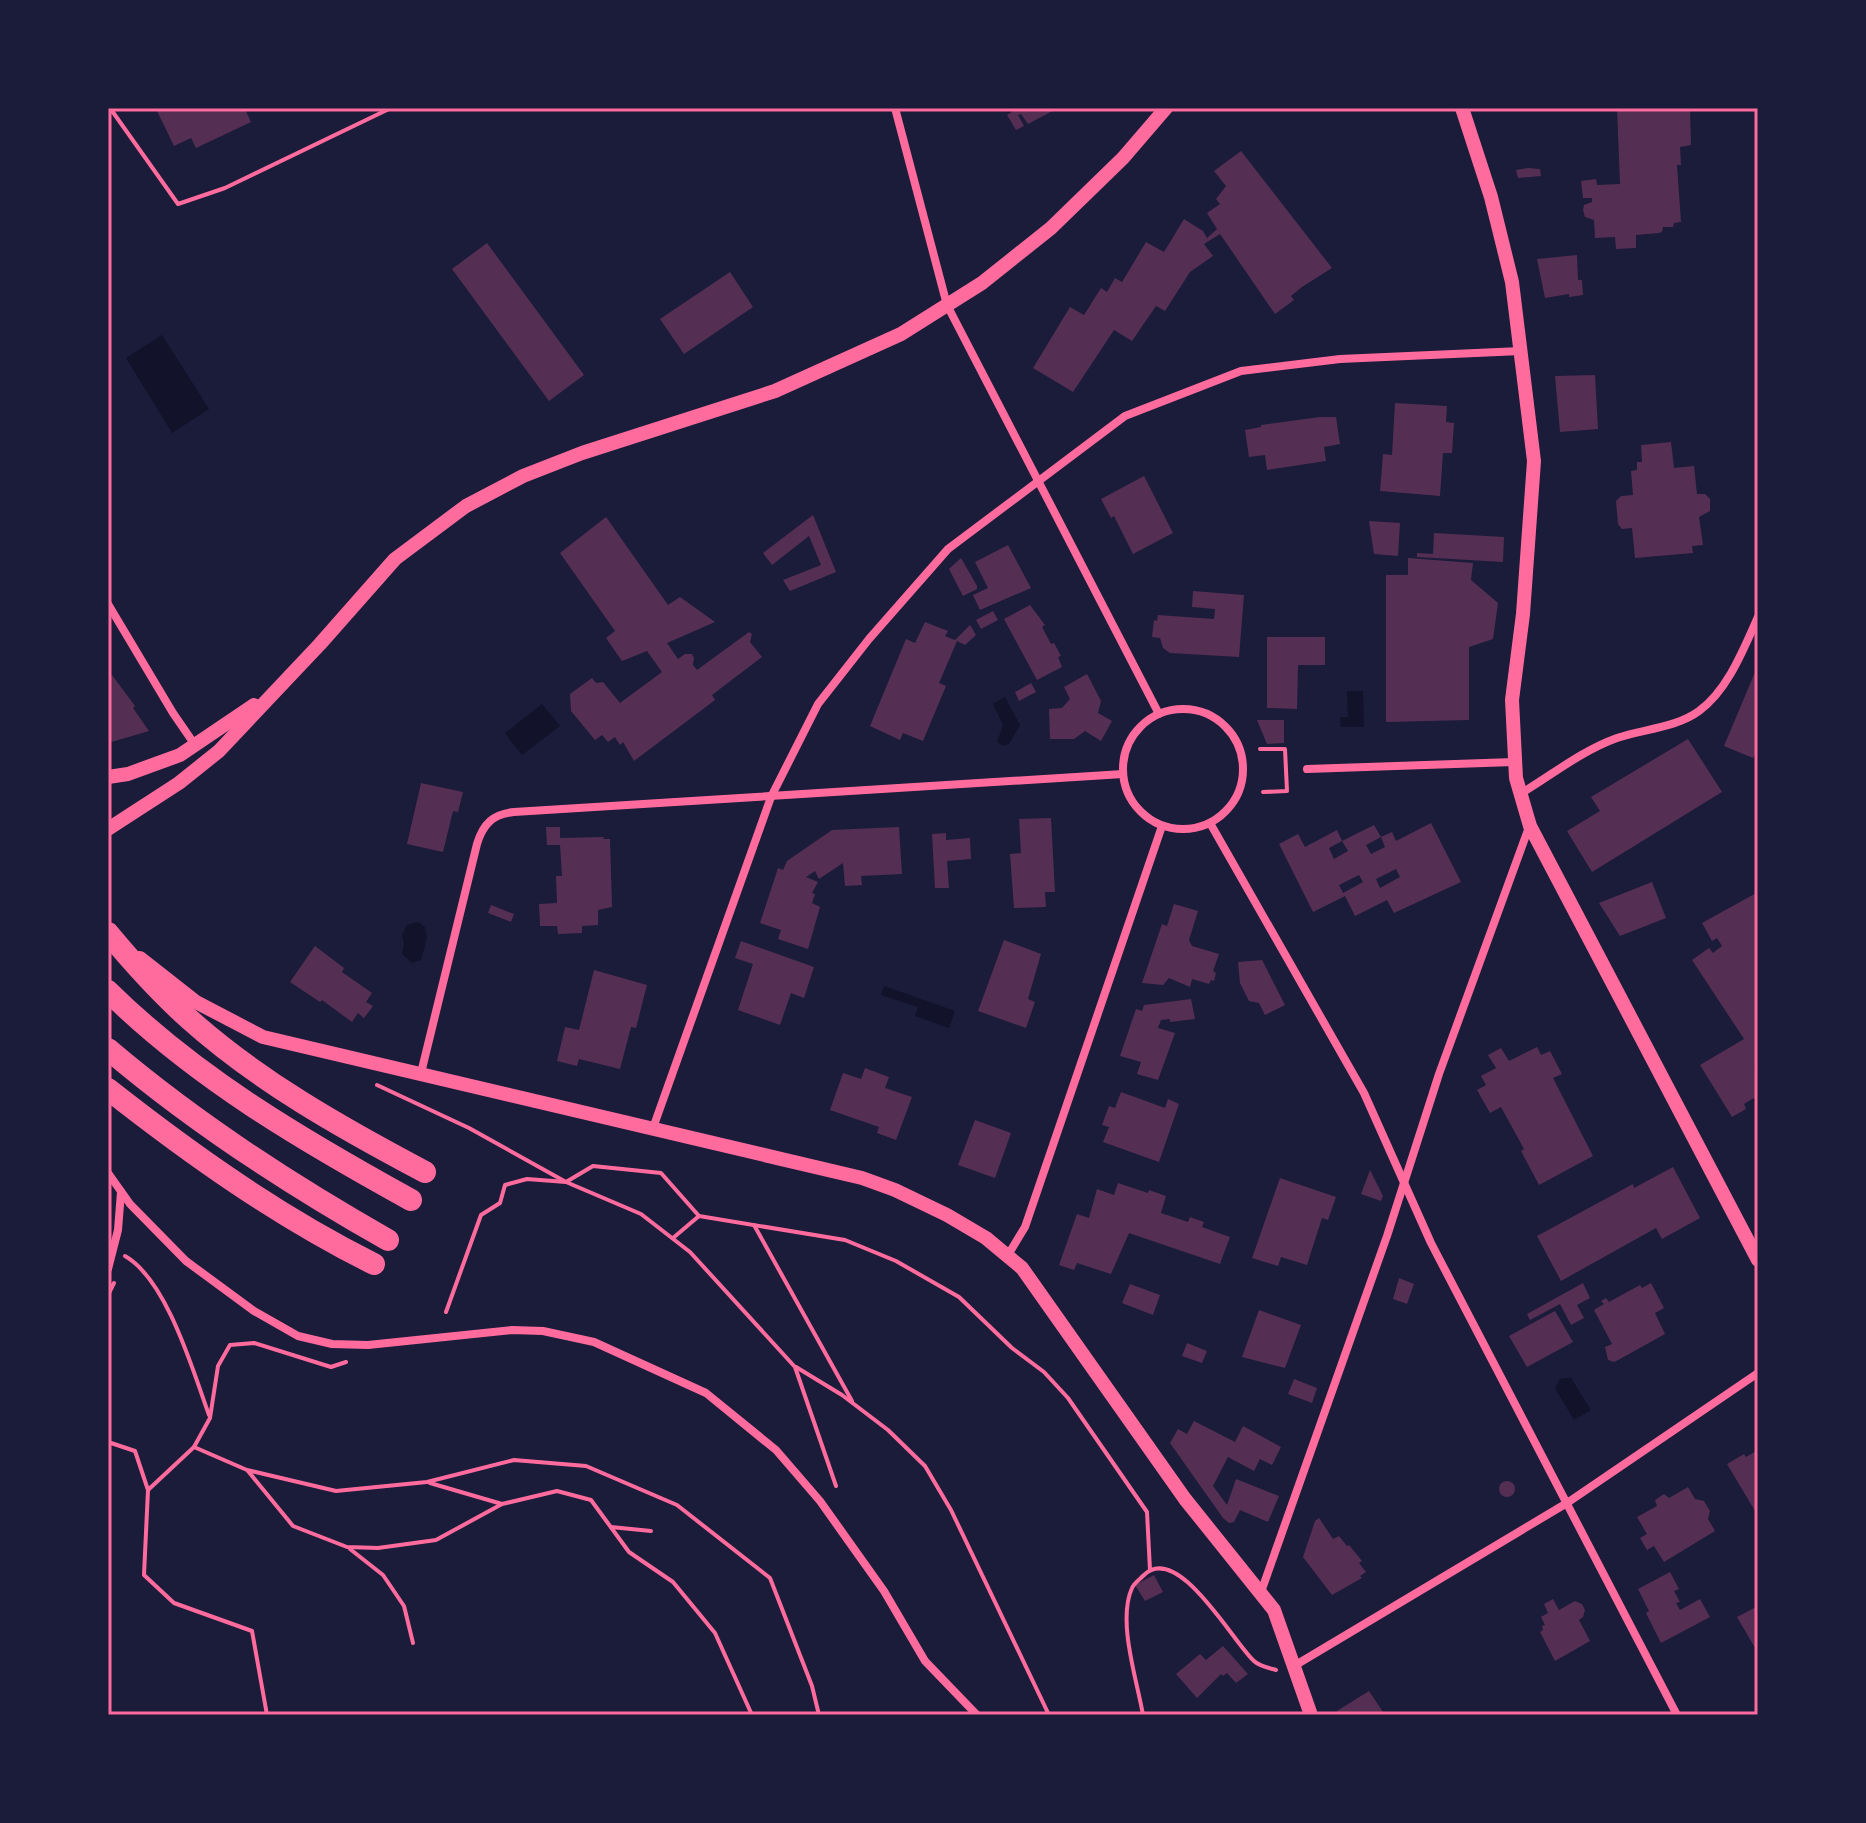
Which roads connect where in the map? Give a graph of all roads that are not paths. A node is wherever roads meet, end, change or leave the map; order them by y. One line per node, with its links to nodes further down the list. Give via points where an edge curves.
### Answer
1 (895, 108): 4 (street)
2 (1166, 108): 4 (street, via 1051,228)
3 (1462, 108): 5 (street, via 1512,282)
4 (947, 305): 6 (street); 9 (street, via 901,334 802,380 582,453 466,506 395,559)
5 (1522, 351): 6 (street, via 1340,359 1241,371 1125,416); 12 (street, via 1534,461 1512,700)
6 (1036, 480): 10 (street); 17 (street, via 948,549 869,639 818,704)
7 (108, 604): 11 (street)
8 (1758, 617): 16 (street, via 1724,683 1699,712 1577,756)
9 (271, 694): 11 (street); 21 (street, via 219,751)
10 (1159, 714): 14 (street, via 1135,733); 18 (street, via 1177,709 1206,713 1236,741 1241,786 1232,803)
11 (195, 745): 15 (street, via 148,768)
12 (1514, 762): 13 (street); 16 (street)
13 (1307, 769)
14 (1123, 774): 17 (street); 19 (street, via 1127,793 1139,810)
15 (108, 777)
16 (1520, 795): 20 (street)
17 (771, 797): 25 (street, via 514,812 490,820 477,844); 27 (street)
18 (1210, 823): 19 (street, via 1197,828); 30 (street, via 1364,1093)
19 (1162, 826): 34 (street, via 1025,1227)
20 (1530, 826): 30 (street); 35 (street)
21 (109, 828)
22 (108, 933): 25 (street, via 196,1002 263,1037); 28 (highway, via 149,981 229,1052 338,1125)
23 (108, 991): 32 (highway, via 239,1097)
24 (108, 1049): 33 (highway, via 210,1131)
25 (421, 1073): 27 (street)
26 (108, 1089): 36 (highway, via 257,1199)
27 (653, 1128): 34 (street, via 862,1178 973,1230)
28 (425, 1172)
29 (108, 1173): 31 (street)
30 (1403, 1183): 39 (street); 40 (street)
31 (121, 1191): 37 (street); 42 (street, via 186,1261 298,1336 362,1345 543,1331 594,1342 706,1393 776,1450 820,1501 884,1591 925,1661)
32 (411, 1200)
33 (388, 1240)
34 (1008, 1255): 40 (street, via 1037,1287 1185,1499)
35 (1758, 1260)
36 (374, 1264)
37 (108, 1269)
38 (1758, 1373): 39 (street)
39 (1567, 1503): 41 (street); 44 (street)
40 (1261, 1592): 41 (street, via 1274,1610)
41 (1294, 1666): 43 (street)
42 (977, 1715)
43 (1311, 1715)
44 (1677, 1715)

